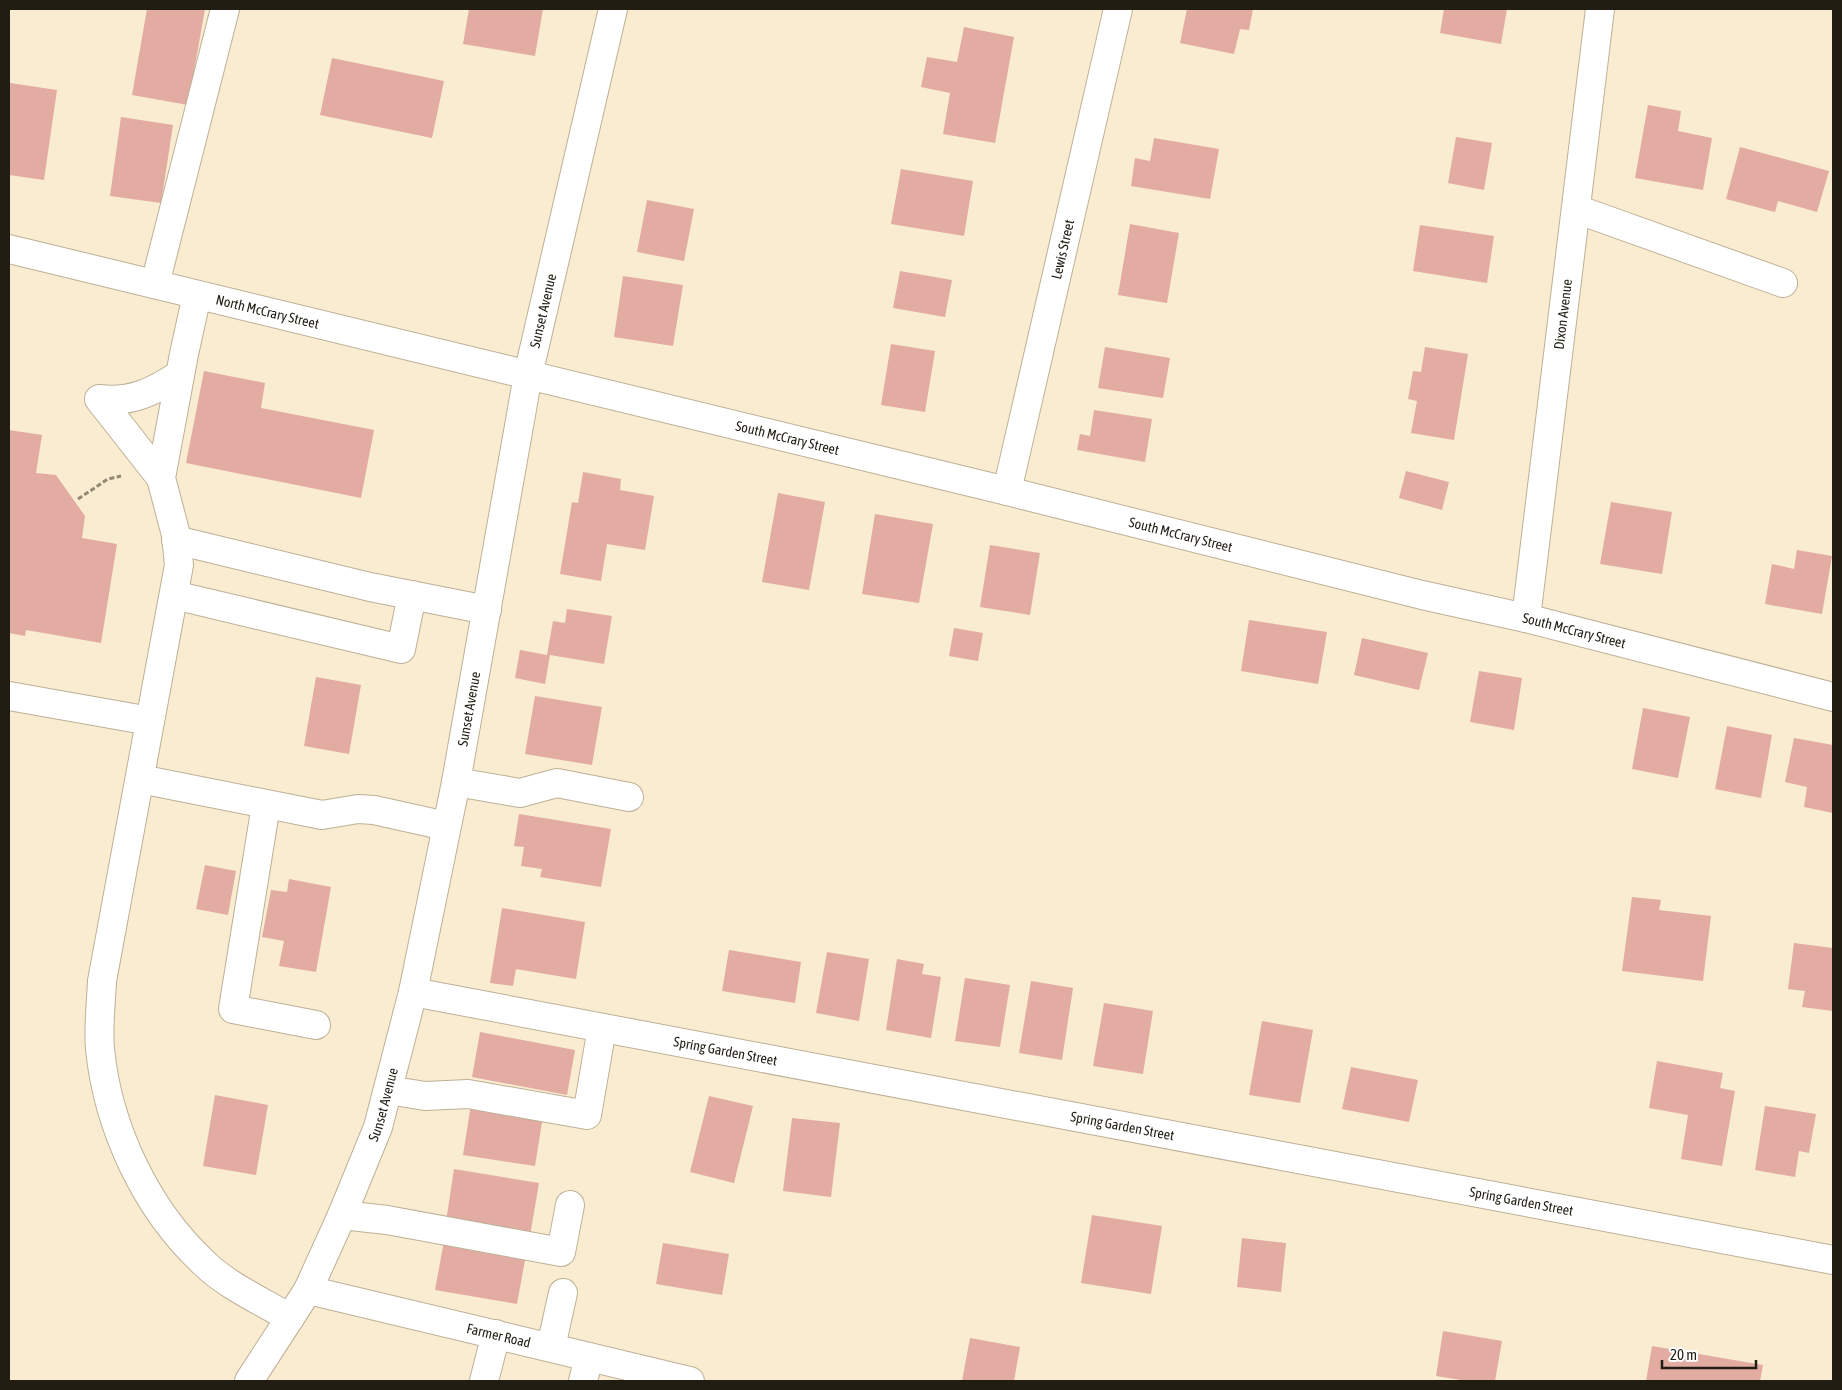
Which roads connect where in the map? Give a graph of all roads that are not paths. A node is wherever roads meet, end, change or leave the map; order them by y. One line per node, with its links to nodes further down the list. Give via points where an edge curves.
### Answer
1 (225, 9): 8 (street)
2 (612, 9): 11 (street, Sunset Avenue)
3 (1118, 9): 13 (street, Lewis Street)
4 (1600, 9): 5 (street, Dixon Avenue)
5 (1576, 209): 7 (street); 18 (street, Dixon Avenue)
6 (9, 249): 8 (street, North McCrary Street)
7 (1783, 283)
8 (155, 284): 9 (street, North McCrary Street)
9 (197, 294): 10 (street); 11 (street, North McCrary Street)
10 (180, 374): 12 (street); 12 (street, via 160,388 136,397 116,401 99,399)
11 (528, 375): 13 (street, South McCrary Street); 17 (street, Sunset Avenue)
12 (161, 478): 14 (street)
13 (1007, 491): 18 (street, South McCrary Street)
14 (176, 540): 15 (street, via 179,565); 16 (street)
15 (174, 595): 16 (street, via 401,648); 21 (street)
16 (412, 595): 17 (street)
17 (487, 610): 23 (street, Sunset Avenue)
18 (1526, 618): 20 (street, South McCrary Street)
19 (9, 696): 21 (street)
20 (1833, 696)
21 (150, 721): 22 (street)
22 (140, 779): 25 (street); 36 (street, via 102,981 100,1048 108,1100 128,1156 174,1232 205,1264)
23 (456, 782): 24 (street, via 520,794 557,783); 26 (street, Sunset Avenue)
24 (629, 797)
25 (266, 805): 26 (street, via 322,815 358,809 374,810); 28 (street, via 233,1009)
26 (446, 826): 27 (street, Sunset Avenue)
27 (413, 992): 29 (street, Spring Garden Street); 30 (street, Sunset Avenue)
28 (316, 1025)
29 (602, 1028): 30 (street, via 587,1114 468,1094 425,1096); 33 (street, Spring Garden Street)
30 (388, 1090): 32 (street, Sunset Avenue, via 378,1127)
31 (570, 1205): 32 (street, via 561,1252 387,1220)
32 (342, 1215): 34 (street, Sunset Avenue)
33 (1833, 1260)
34 (308, 1290): 36 (street, Sunset Avenue); 37 (street, Farmer Road)
35 (563, 1293): 38 (street)
36 (290, 1318): 40 (street, Sunset Avenue)
37 (496, 1334): 38 (street, Farmer Road); 41 (street)
38 (551, 1348): 39 (street, Farmer Road)
39 (586, 1369): 42 (street, Farmer Road)
40 (249, 1381)
41 (484, 1381)
42 (690, 1381)

